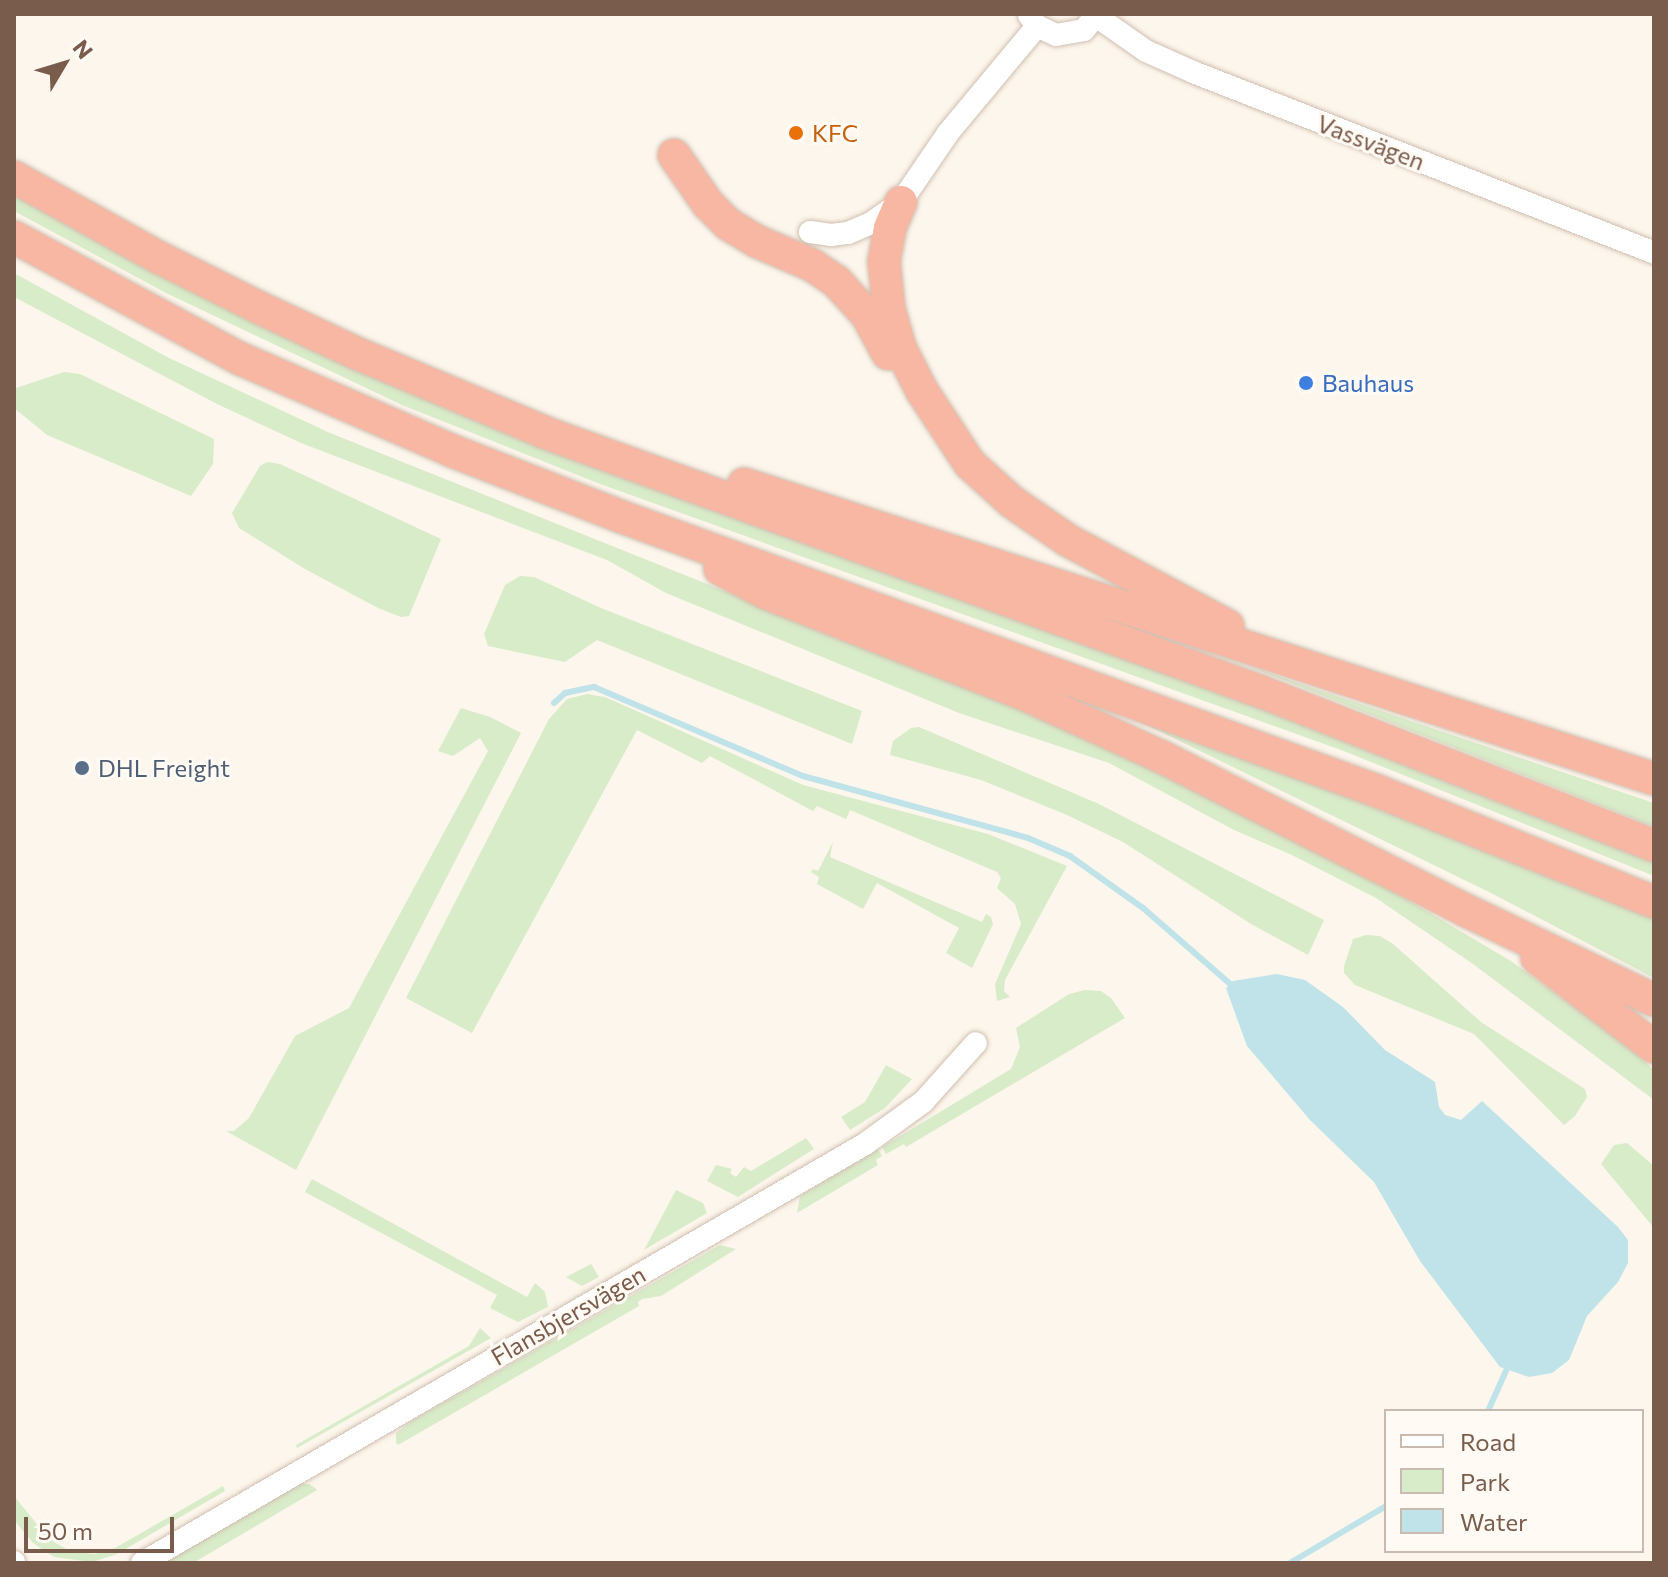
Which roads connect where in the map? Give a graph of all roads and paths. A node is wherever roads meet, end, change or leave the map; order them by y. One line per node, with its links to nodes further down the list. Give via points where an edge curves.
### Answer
1 (1097, 15): 2 (street, Vassvägen, via 1072,35 1056,35); 9 (street, Vassvägen, via 1146,51 1193,72)
2 (1032, 20): 5 (street)
3 (674, 155): 10 (highway, via 728,224 812,265 848,292 878,333 916,407)
4 (14, 177): 6 (highway)
5 (901, 202): 7 (street, via 848,233); 10 (highway, via 884,261 889,309 900,348 922,391)
6 (64, 205): 12 (highway, via 560,420); 15 (highway, via 260,308 546,433 1262,692)
7 (810, 232)
8 (14, 237): 11 (highway, via 241,359)
9 (1654, 253)
10 (970, 464): 12 (highway, via 1012,502 1069,541)
11 (622, 517): 16 (highway, via 1380,792); 17 (highway, via 766,593 1026,695 1162,757)
12 (1315, 671): 13 (highway, via 1433,697); 14 (highway)
13 (1654, 767)
14 (1654, 779)
15 (1654, 846)
16 (1654, 902)
17 (1465, 910): 18 (highway); 20 (highway)
18 (1654, 1000)
19 (976, 1043): 21 (street, Flansbjersvägen, via 923,1102 865,1144)
20 (1654, 1047)
21 (142, 1563)

